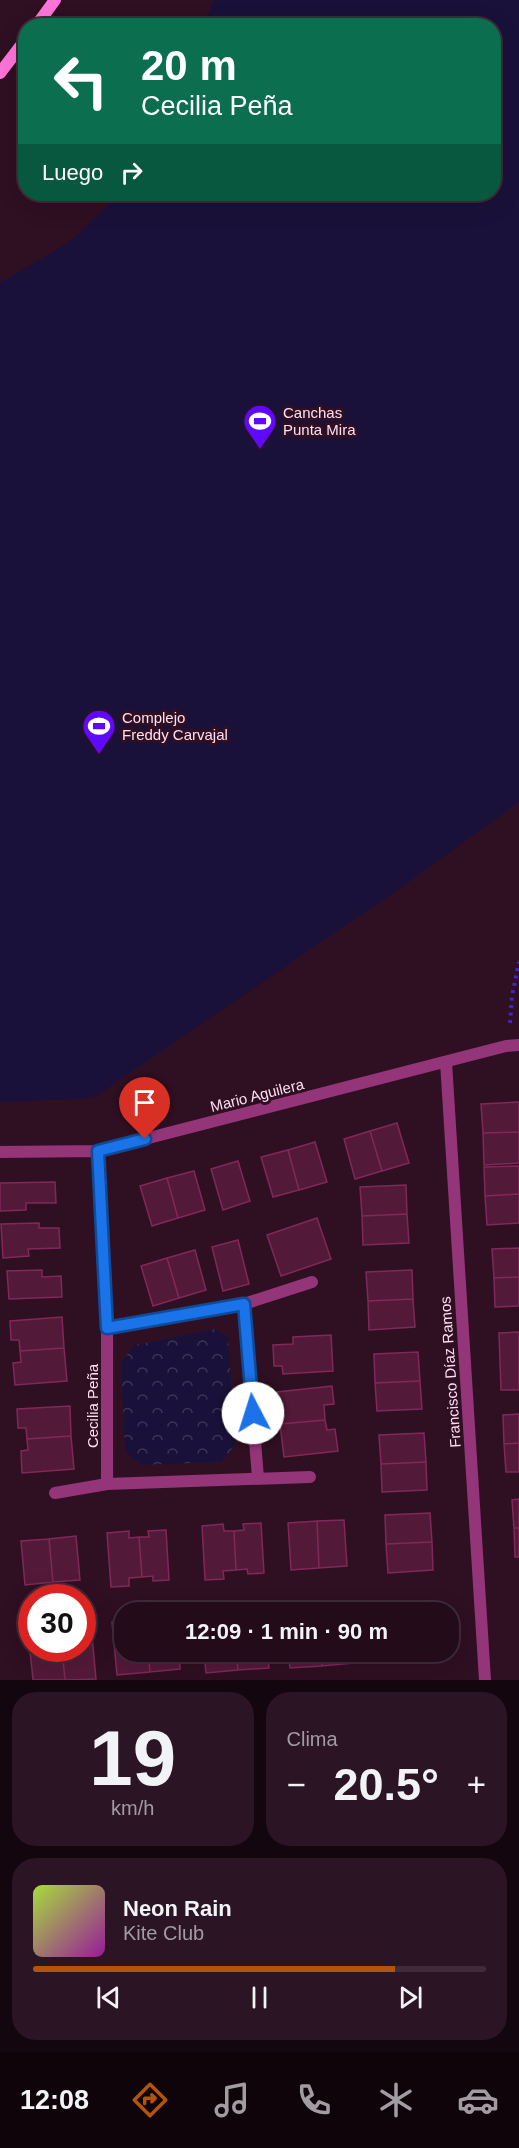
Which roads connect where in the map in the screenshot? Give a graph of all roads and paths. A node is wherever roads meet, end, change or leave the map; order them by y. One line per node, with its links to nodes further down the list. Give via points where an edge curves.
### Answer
1 (55, 0): 2 (main road)
2 (42, 18)
3 (18, 49): 4 (main road)
4 (0, 73)
5 (519, 962): 7 (path)
6 (519, 1045): 7 (street, Mario Aguilera)
7 (506, 1046): 8 (street, Mario Aguilera)
8 (446, 1062): 9 (street, Mario Aguilera); 18 (street, Francisco Díaz Ramos)
9 (98, 1151): 10 (street, Mario Aguilera); 13 (street, Cecilia Peña)
10 (0, 1152)
11 (312, 1282): 12 (street)
12 (244, 1304): 13 (street); 15 (street)
13 (107, 1328): 16 (street, Cecilia Peña)
14 (310, 1477): 15 (street)
15 (258, 1478): 16 (street)
16 (107, 1484): 17 (street)
17 (55, 1493)
18 (485, 1680)

